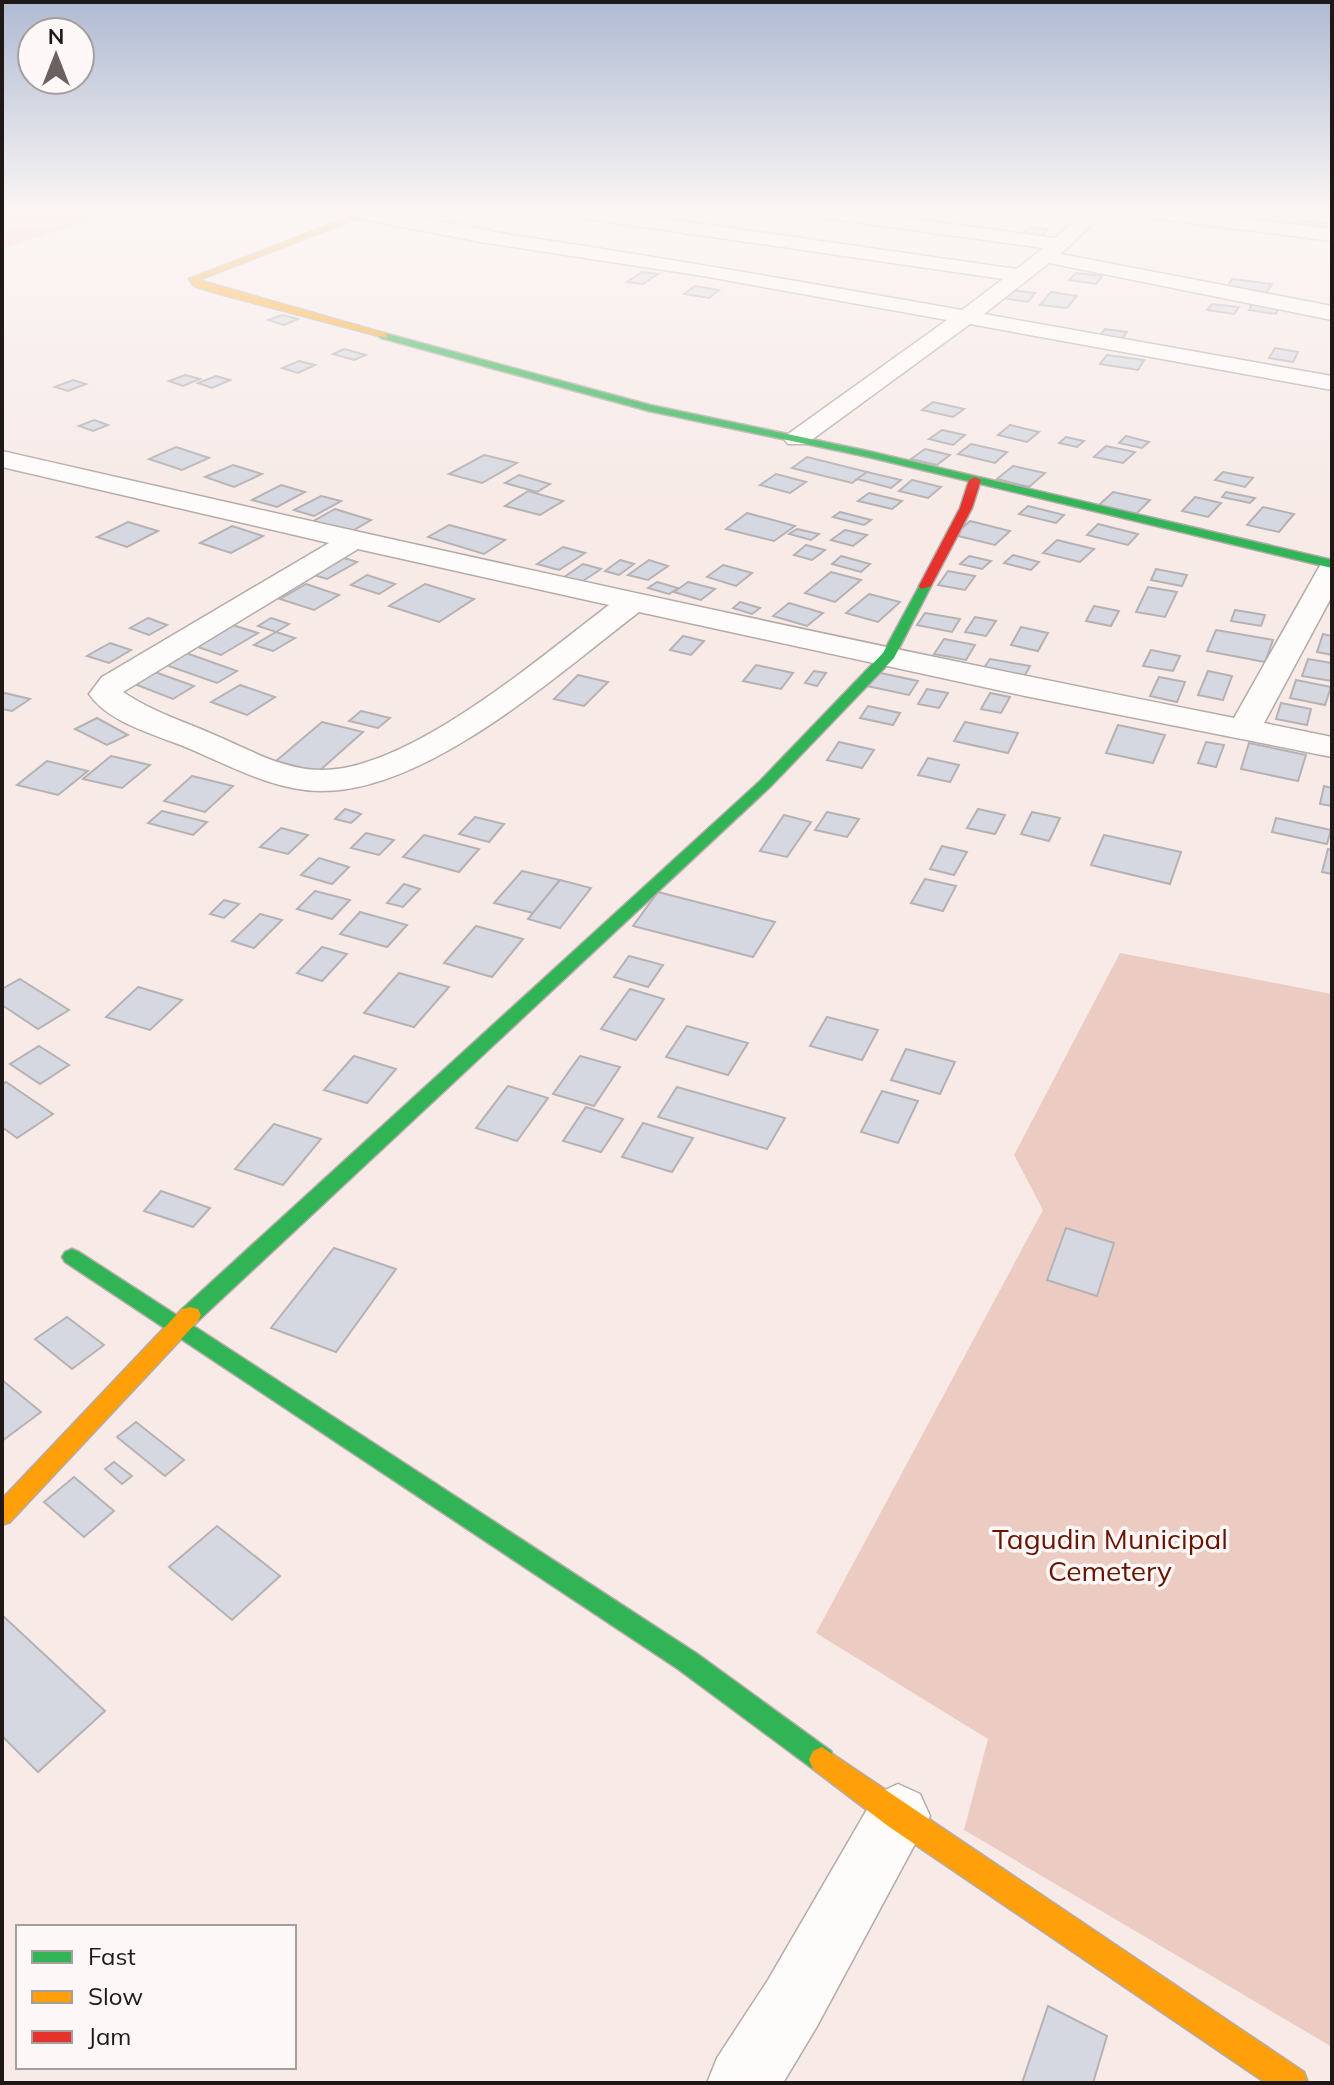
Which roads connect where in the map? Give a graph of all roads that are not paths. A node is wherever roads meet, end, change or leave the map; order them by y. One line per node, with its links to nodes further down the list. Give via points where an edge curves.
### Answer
1 (283, 308): 8 (street, via 649,408)
2 (914, 308): 6 (street)
3 (976, 308): 6 (street)
4 (1311, 308): 5 (street)
5 (1332, 313)
6 (963, 317): 7 (street); 8 (street)
7 (1332, 383)
8 (797, 439): 10 (street)
9 (2, 459): 11 (street)
10 (975, 480): 12 (street); 14 (street, via 966,508)
11 (352, 541): 13 (street); 13 (street, via 113,684 105,694 274,772 311,780 351,777 454,733)
12 (1332, 566): 15 (street)
13 (634, 601): 14 (street)
14 (889, 655): 15 (street); 18 (street, via 765,784)
15 (1244, 729): 16 (street)
16 (1332, 747)
17 (72, 1257): 18 (street)
18 (178, 1326): 19 (street); 20 (street, via 687,1661)
19 (4, 1509)
20 (898, 1816): 21 (street); 22 (street)
21 (742, 2083)
22 (1293, 2083)

